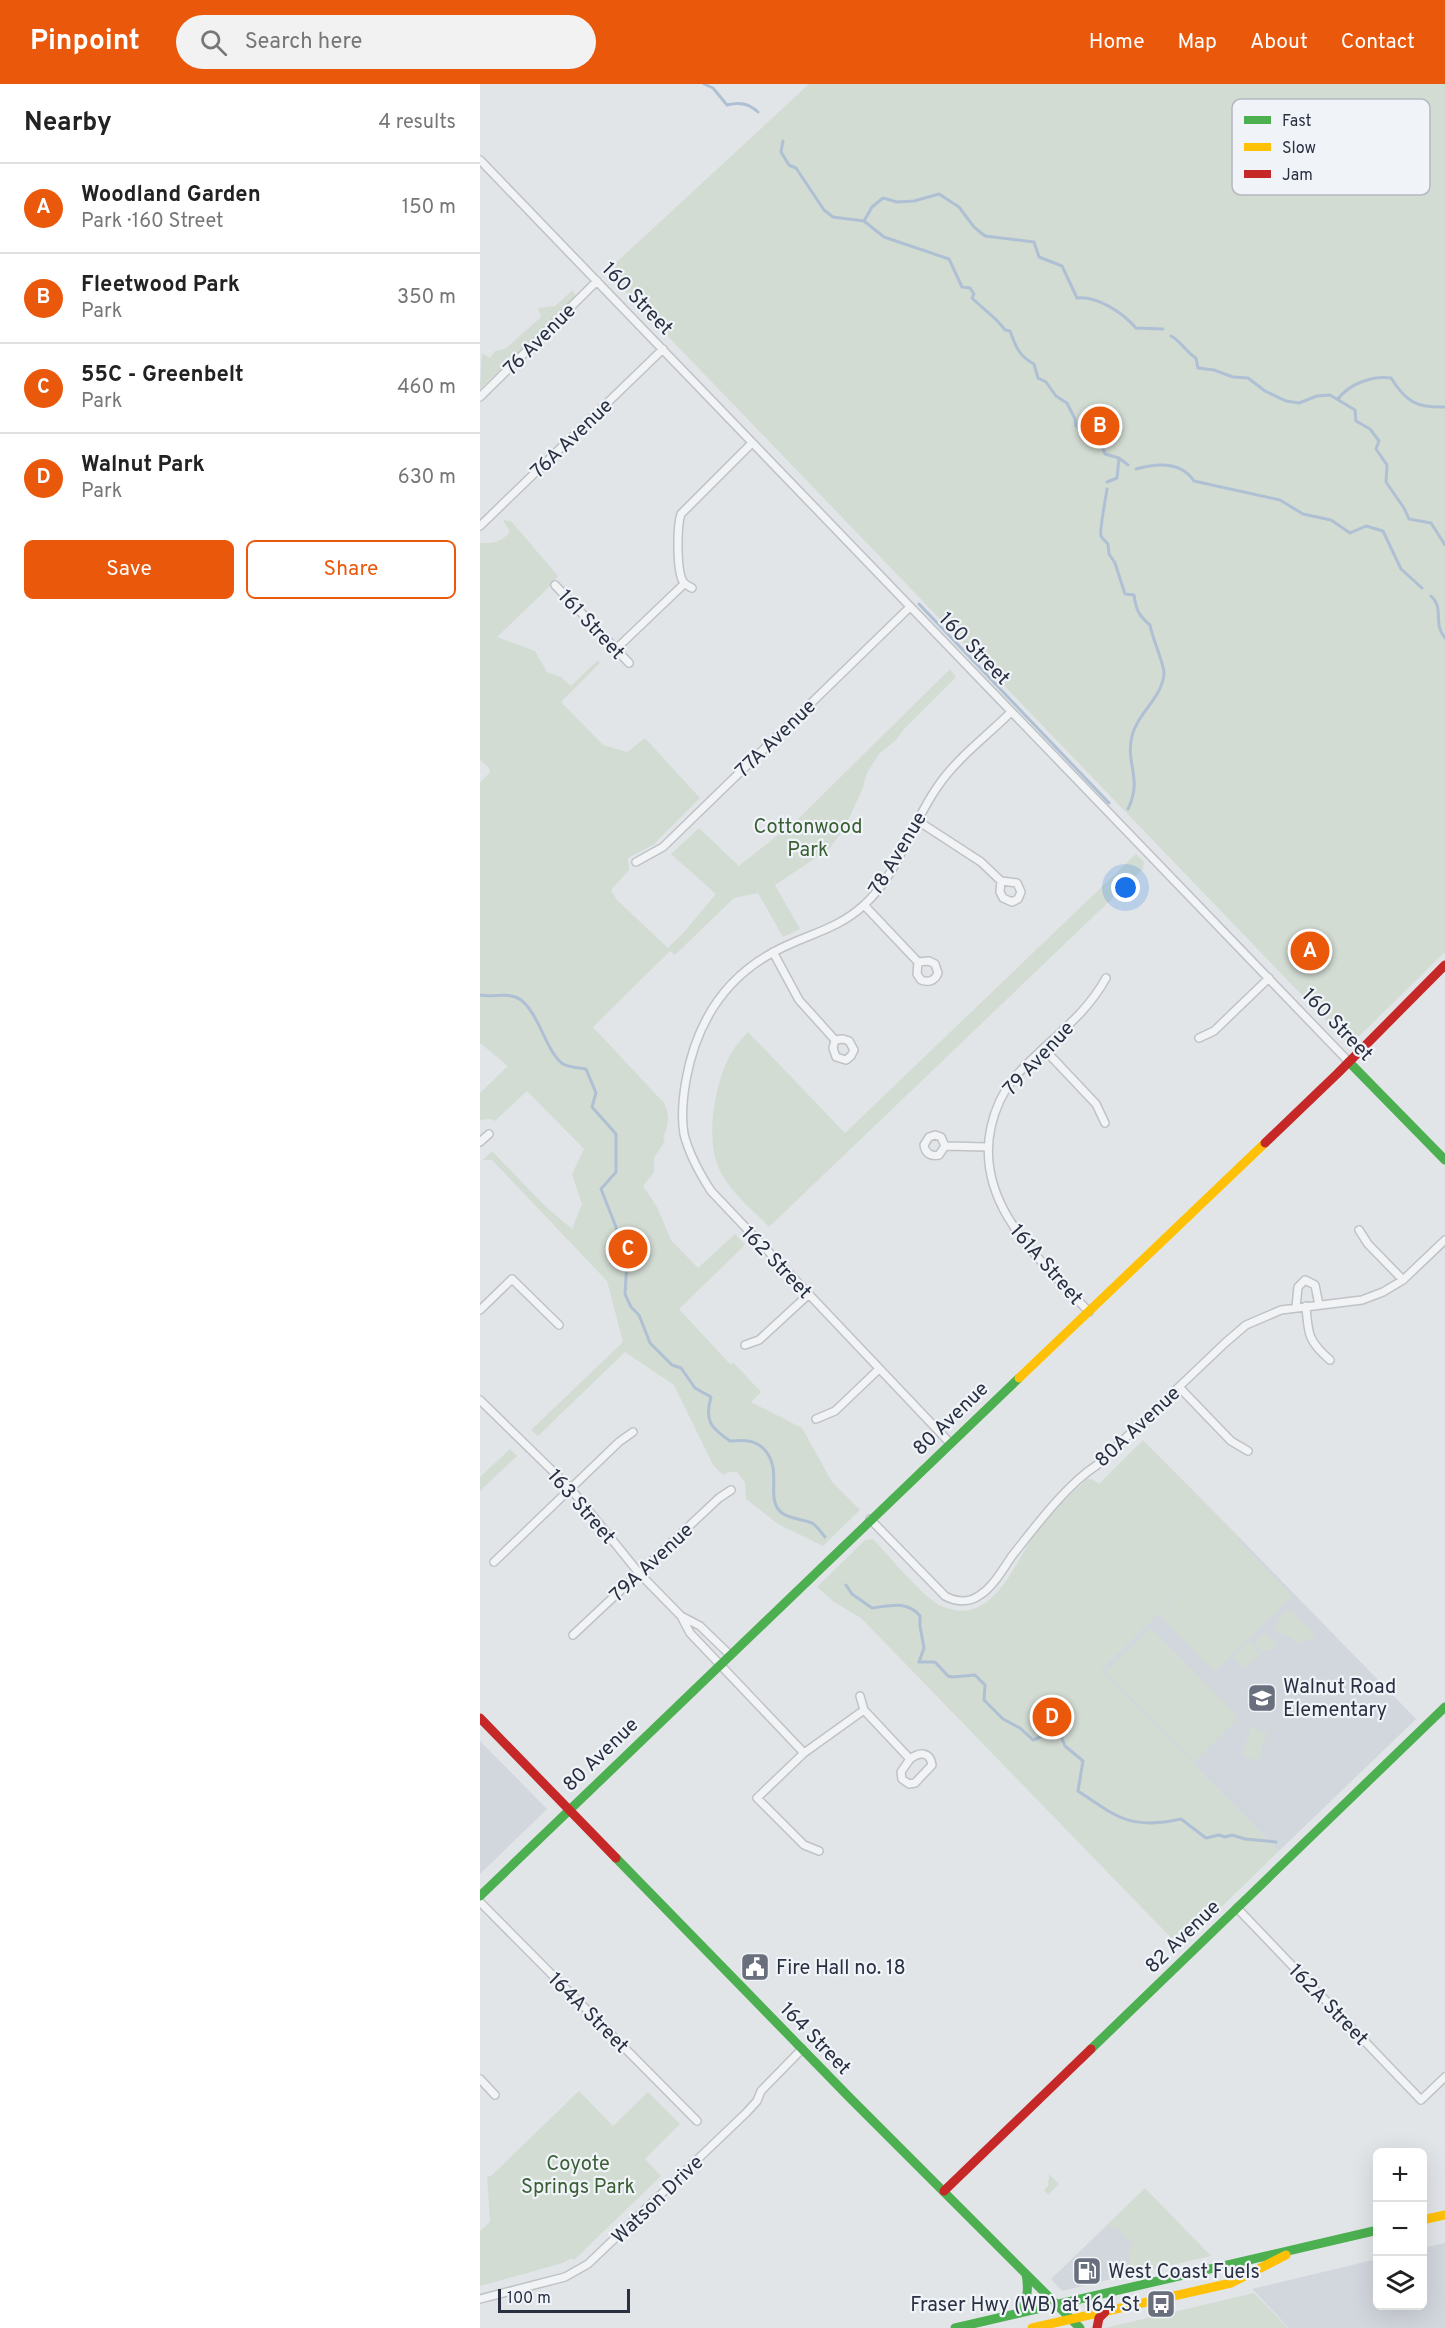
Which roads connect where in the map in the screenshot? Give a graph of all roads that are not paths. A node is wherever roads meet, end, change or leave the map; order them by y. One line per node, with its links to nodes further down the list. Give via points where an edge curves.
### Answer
1 (480, 160): 2 (street, 160 Street)
2 (597, 281): 3 (street, 160 Street); 4 (street, 76 Avenue)
3 (663, 349): 5 (street, 160 Street); 6 (street, 76A Avenue)
4 (480, 397)
5 (752, 443): 7 (street, via 681,514 680,574); 10 (street, 160 Street)
6 (480, 526)
7 (684, 584): 9 (street); 11 (street)
8 (555, 585): 11 (street, 161 Street)
9 (692, 588)
10 (910, 607): 13 (street, 160 Street); 15 (street, 77A Avenue, via 663,847)
11 (616, 649): 12 (street, 161 Street)
12 (629, 663)
13 (1011, 712): 14 (street, 78 Avenue, via 945,776); 22 (street, 160 Street)
14 (918, 820): 16 (street, via 981,862); 17 (street, 78 Avenue, via 885,880)
15 (636, 862)
16 (1001, 881)
17 (864, 905): 18 (street, 78 Avenue, via 824,932); 19 (street)
18 (773, 952): 24 (street, via 799,1000); 25 (street, 78 Avenue, via 743,973 720,996)
19 (918, 962)
20 (1445, 965): 27 (street, 80 Avenue)
21 (1106, 978): 26 (street, 79 Avenue, via 1092,1003)
22 (1269, 978): 23 (street, via 1214,1031); 27 (street, 160 Street)
23 (1199, 1038)
24 (835, 1040)
25 (695, 1046): 37 (street, 162 Street, via 683,1096 684,1132 694,1161 718,1201)
26 (1044, 1048): 28 (street, via 1096,1104); 32 (street, 79 Avenue, via 1005,1090)
27 (1349, 1062): 33 (street, 160 Street); 42 (street, 80 Avenue)
28 (1105, 1123)
29 (489, 1134): 30 (street)
30 (480, 1141)
31 (945, 1146): 32 (street)
32 (987, 1147): 42 (street, 161A Street, via 995,1190 1008,1219)
33 (1445, 1160)
34 (1359, 1230): 36 (street)
35 (1445, 1240): 36 (street, 80A Avenue)
36 (1402, 1280): 38 (street, 80A Avenue, via 1372,1297)
37 (808, 1295): 44 (street, via 759,1340); 46 (street, 162 Street)
38 (1320, 1305): 39 (street, 80A Avenue); 40 (street, via 1315,1285 1305,1280 1298,1287)
39 (1306, 1306): 40 (street, 80A Avenue); 45 (street, via 1311,1340)
40 (1296, 1307): 47 (street, 80A Avenue, via 1246,1325)
41 (480, 1310): 43 (street, via 512,1279)
42 (1089, 1312): 51 (street, 80 Avenue)
43 (558, 1325)
44 (745, 1345)
45 (1330, 1360)
46 (879, 1369): 49 (street, via 835,1411); 51 (street, 162 Street)
47 (1179, 1388): 52 (street, via 1231,1441); 55 (street, 80A Avenue, via 1039,1520 978,1597 961,1601 938,1591)
48 (480, 1400): 53 (street, 163 Street)
49 (816, 1419)
50 (633, 1432): 53 (street)
51 (950, 1443): 55 (street, 80 Avenue)
52 (1248, 1451)
53 (571, 1490): 56 (street); 57 (street, 163 Street)
54 (731, 1490): 57 (street, 79A Avenue)
55 (870, 1519): 60 (street, 80 Avenue)
56 (494, 1562)
57 (639, 1573): 58 (street, 163 Street); 59 (street, 79A Avenue)
58 (681, 1616): 60 (street, 163 Street, via 700,1626); 61 (street, 163 Street, via 690,1633)
59 (573, 1635)
60 (729, 1654): 61 (street, 80 Avenue)
61 (719, 1664): 66 (street, 163 Street); 68 (street, 80 Avenue)
62 (860, 1696): 64 (street)
63 (1445, 1707): 72 (street, 82 Avenue)
64 (864, 1710): 66 (street); 67 (street)
65 (480, 1718): 68 (street, 164 Street)
66 (804, 1753): 69 (street, via 757,1798 804,1845)
67 (910, 1759): 67 (street, via 901,1772 902,1779 909,1784 915,1783 932,1765 924,1754)
68 (569, 1810): 70 (street, 80 Avenue); 73 (street, 164 Street)
69 (819, 1851)
70 (480, 1896)
71 (480, 1902): 77 (street, 164A Street)
72 (1237, 1908): 74 (street, 162A Street, via 1421,2100); 78 (street, 82 Avenue)
73 (802, 2049): 78 (street, 164 Street); 84 (street, Watson Drive, via 760,2091 746,2113 588,2264 566,2277)
74 (1445, 2077)
75 (480, 2079): 76 (street)
76 (495, 2095)
77 (697, 2121)
78 (944, 2191): 83 (street, 164 Street)
79 (1445, 2215): 80 (street)
80 (1427, 2219)
81 (1373, 2231): 82 (street)
82 (1300, 2248): 85 (street); 86 (street, via 1231,2283)
83 (1026, 2274): 85 (street, 164 Street); 87 (street, via 1027,2298)
84 (480, 2300)
85 (1056, 2304): 87 (street); 88 (street, 164 Street)
86 (1105, 2312): 88 (street); 92 (street)
87 (1016, 2314): 89 (street)
88 (1070, 2319): 90 (street); 91 (street, 164 Street)
89 (955, 2328)
90 (1032, 2328)
91 (1080, 2328)
92 (1097, 2328)

